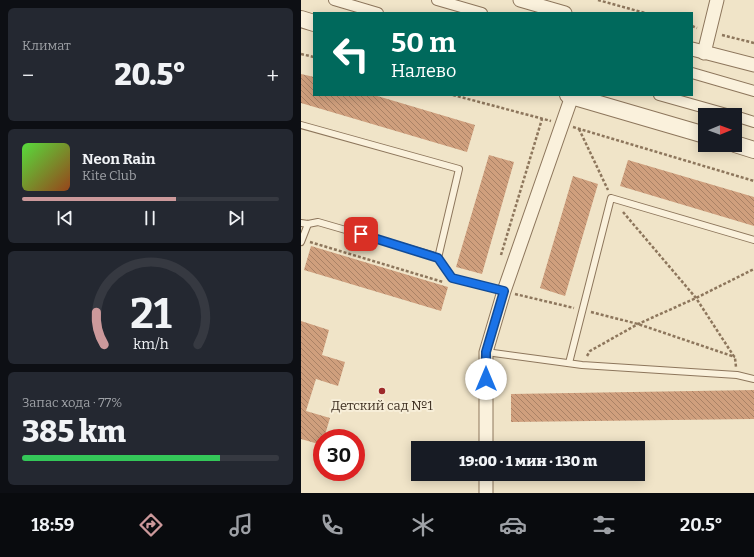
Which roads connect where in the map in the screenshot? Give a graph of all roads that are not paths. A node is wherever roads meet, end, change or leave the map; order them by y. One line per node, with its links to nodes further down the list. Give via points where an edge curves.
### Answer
1 (334, 0): 5 (street)
2 (437, 0): 6 (street)
3 (520, 0): 7 (street)
4 (717, 0): 10 (street)
5 (375, 12)
6 (479, 12)
7 (562, 12)
8 (301, 20): 9 (street)
9 (313, 23)
10 (698, 51): 11 (street)
11 (754, 65)
12 (693, 73): 13 (street)
13 (754, 91)
14 (570, 96): 20 (street); 27 (street)
15 (663, 96): 16 (street)
16 (705, 108)
17 (742, 118): 18 (street)
18 (754, 122)
19 (301, 125): 26 (lane, via 459,169)
20 (698, 133)
21 (742, 146): 22 (street)
22 (754, 150)
23 (304, 224): 25 (lane); 26 (lane, via 317,222)
24 (754, 240): 29 (lane, via 611,198)
25 (302, 241)
26 (438, 258): 27 (lane, via 452,278)
27 (504, 291): 28 (street)
28 (486, 352): 29 (lane); 31 (street)
29 (569, 363): 30 (lane, via 737,375)
30 (754, 379)
31 (486, 441)
32 (486, 481): 33 (street)
33 (486, 493)

